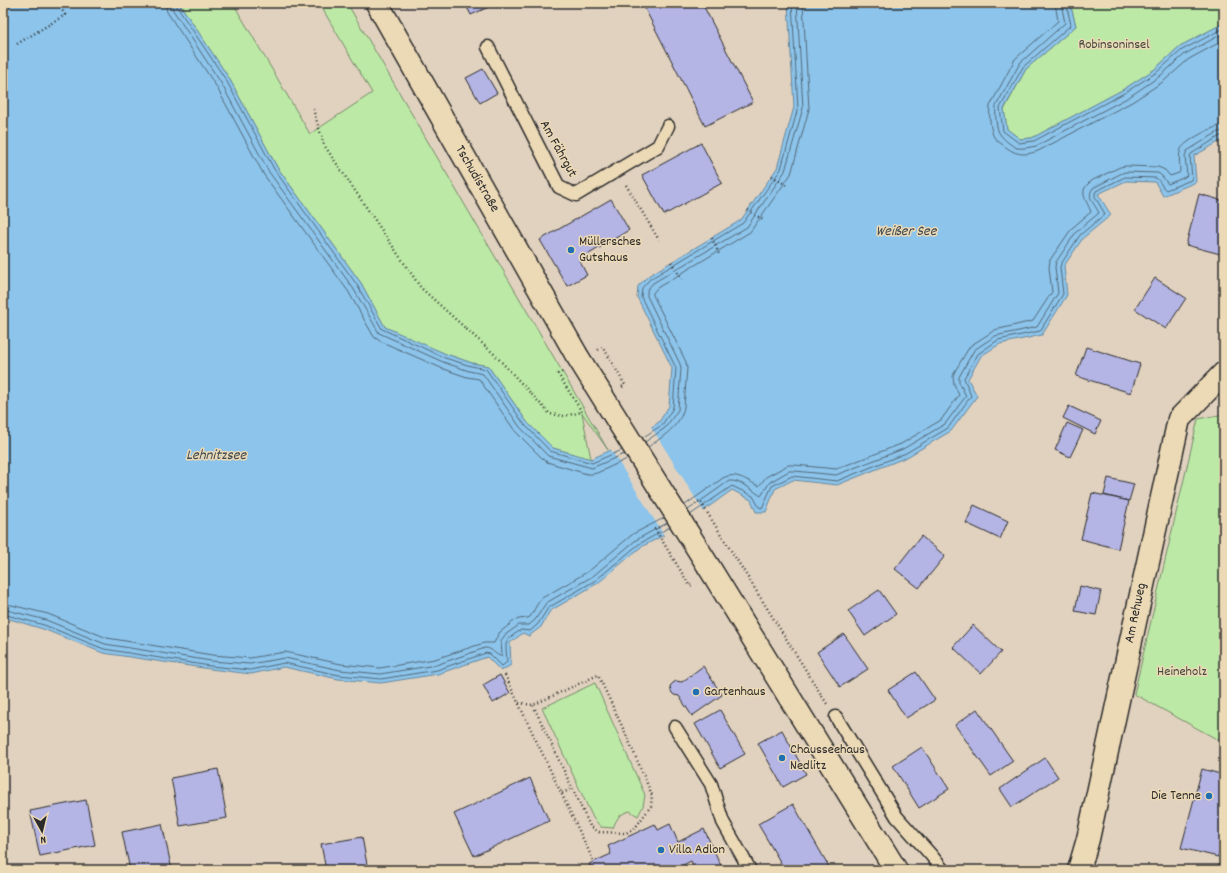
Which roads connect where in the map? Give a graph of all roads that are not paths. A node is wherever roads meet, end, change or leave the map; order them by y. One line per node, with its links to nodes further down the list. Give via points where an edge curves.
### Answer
1 (377, 3): 8 (main road, Tschudistraße, bridge, via 576,354)
2 (488, 47): 3 (lane, Am Fährgut, via 558,187 576,196 658,146)
3 (668, 126)
4 (1224, 373): 10 (main road, Am Rehweg, via 1178,419)
5 (836, 718): 9 (lane, via 897,817)
6 (675, 727): 7 (lane, via 711,784 723,822)
7 (750, 870)
8 (896, 870)
9 (943, 870)
10 (1079, 870)

